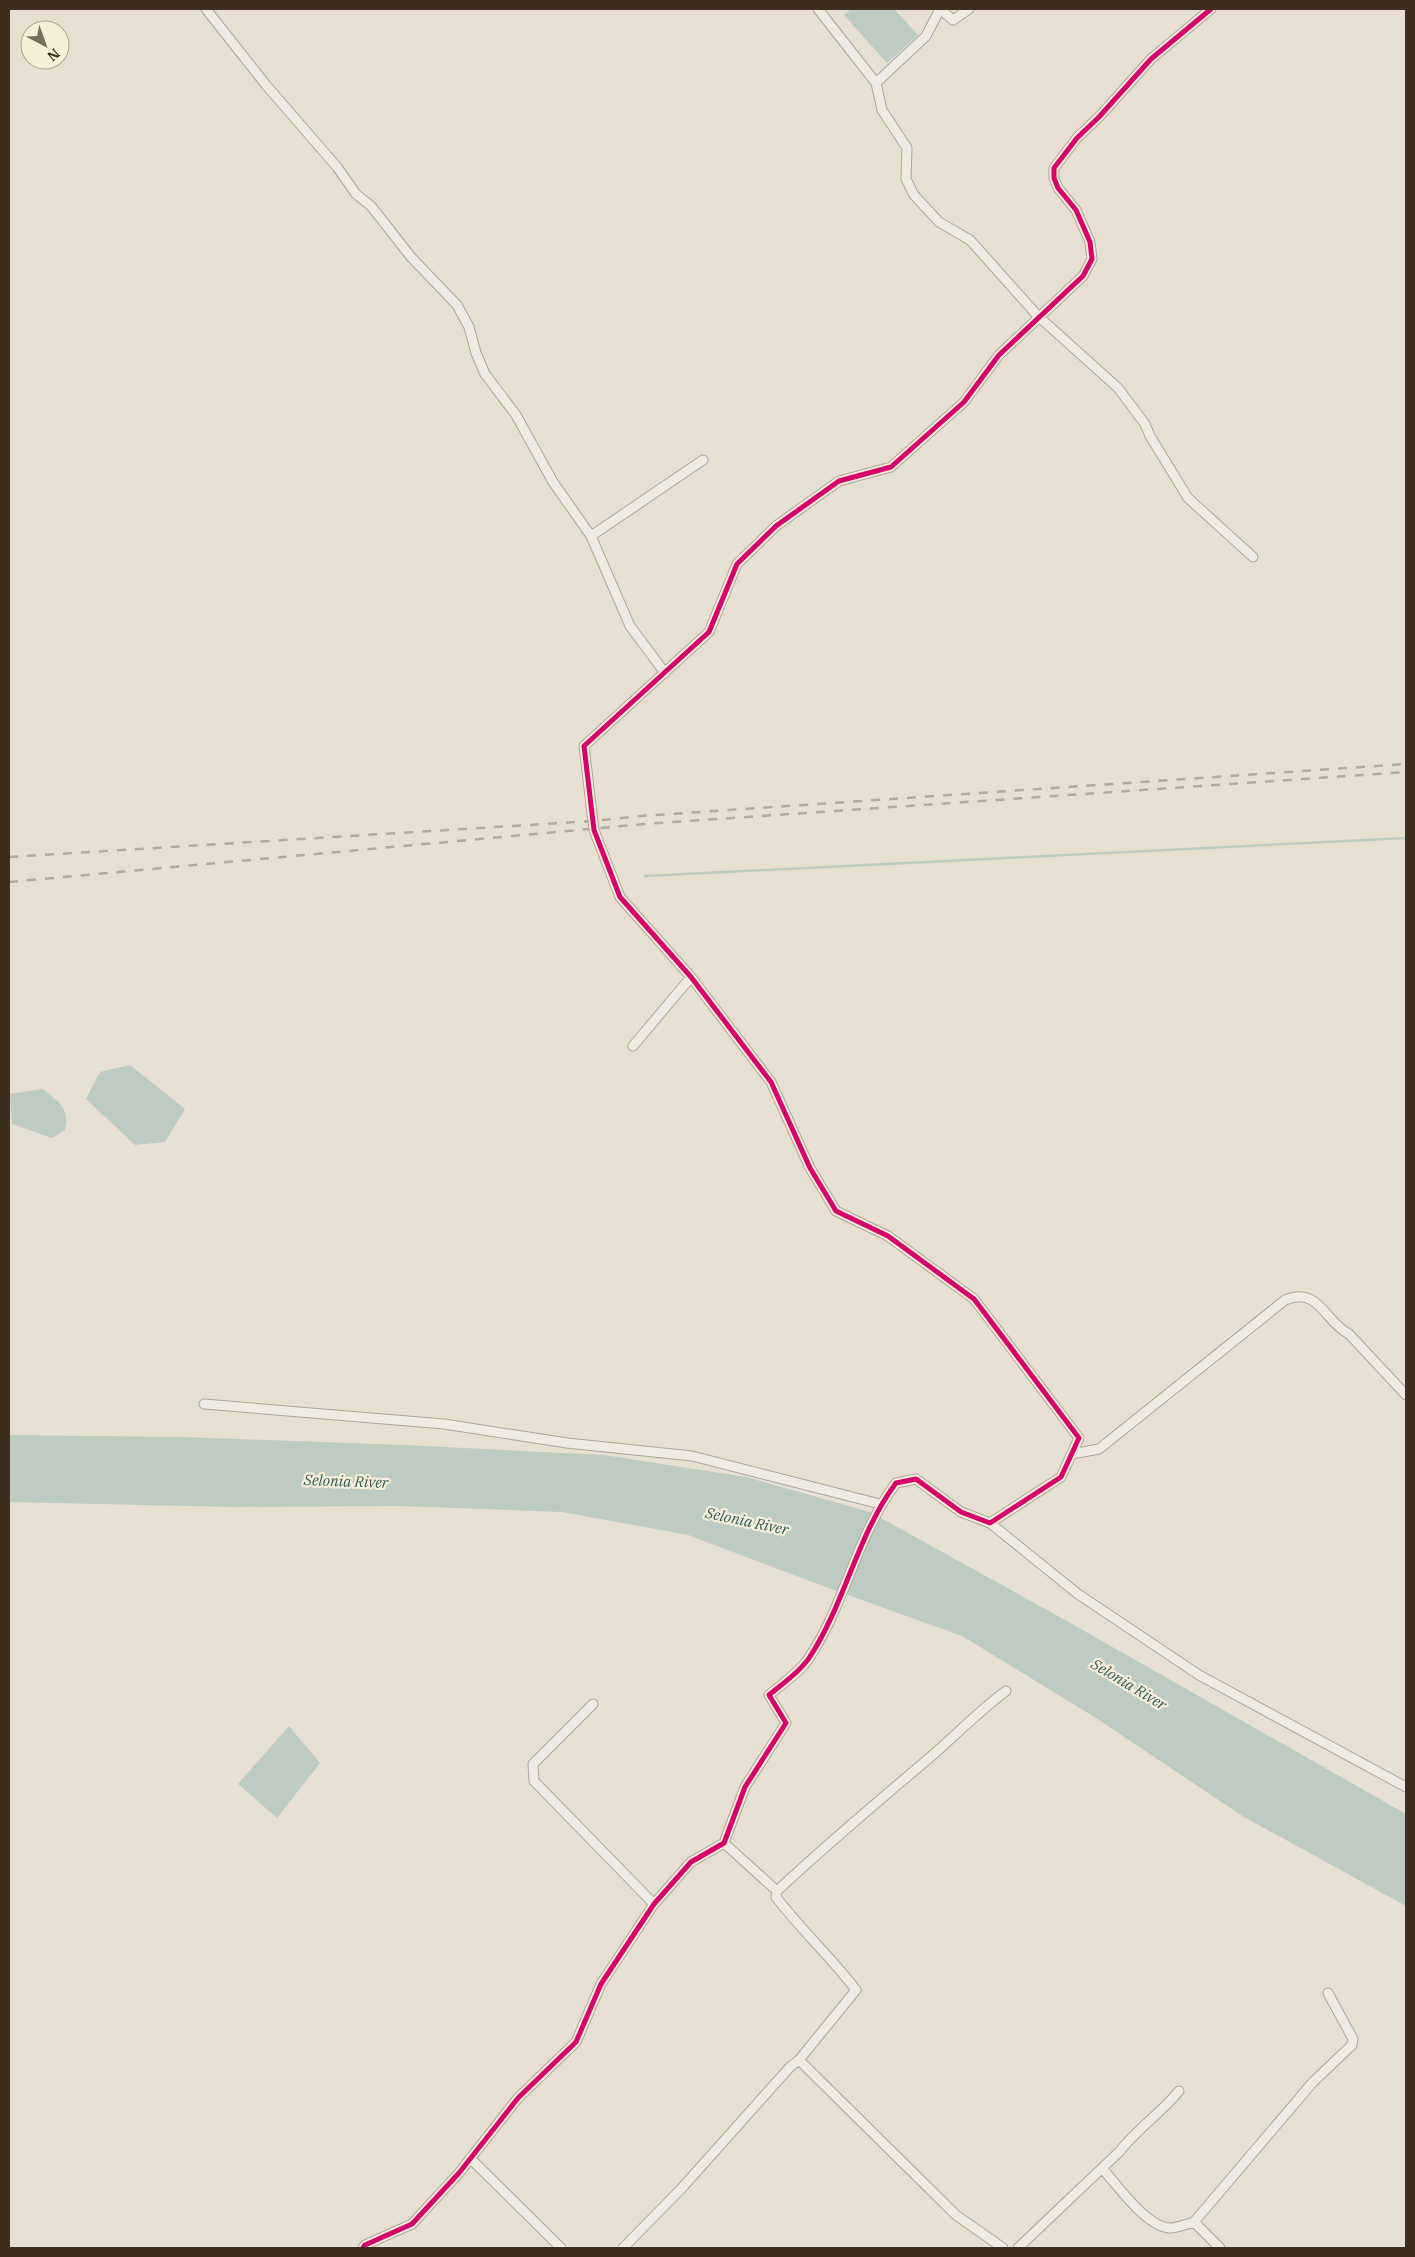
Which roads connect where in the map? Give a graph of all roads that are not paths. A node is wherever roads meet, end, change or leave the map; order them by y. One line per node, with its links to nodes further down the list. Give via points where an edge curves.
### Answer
1 (206, 9): 8 (street, via 356,194 371,206 411,257 457,305 469,327 485,374 516,414 553,482)
2 (818, 9): 5 (street)
3 (969, 9): 5 (street, via 953,20 940,9 926,36)
4 (1211, 9): 6 (street, via 1151,58 1077,138 1054,168 1058,188 1076,210 1090,242 1092,259 1083,276)
5 (876, 83): 6 (street, via 882,110 907,148 906,179 914,195 939,222 970,240)
6 (1038, 316): 9 (street, via 1118,388 1145,424 1188,498); 10 (street, via 999,354 964,402 891,468 839,481 776,526 737,564 709,632)
7 (703, 460): 8 (street)
8 (591, 536): 10 (street, via 630,626)
9 (1253, 557)
10 (665, 673): 11 (street, via 584,746 594,830 620,897)
11 (691, 978): 12 (street); 15 (street, via 771,1082 810,1168 836,1211 888,1236 974,1299 1079,1438)
12 (633, 1046)
13 (1406, 1395): 15 (street, via 1324,1309 1297,1295 1285,1300 1100,1449)
14 (204, 1404): 16 (street, via 444,1424 567,1443 692,1456)
15 (1072, 1454): 17 (street, via 1061,1477)
16 (880, 1504): 17 (street, via 896,1483 916,1479 961,1512); 21 (street, via 808,1660 770,1695 786,1723 745,1787)
17 (990, 1523): 20 (street, via 1078,1594 1199,1675)
18 (1006, 1692): 22 (street, via 987,1705)
19 (593, 1704): 23 (street, via 533,1764 534,1781)
20 (1406, 1786)
21 (724, 1843): 22 (street); 23 (street, via 691,1862)
22 (777, 1891): 25 (street, via 776,1897 796,1924 856,1990)
23 (654, 1904): 27 (street, via 600,1984 576,2042 518,2098)
24 (1328, 1993): 29 (street, via 1353,2039 1352,2046 1313,2082)
25 (799, 2060): 32 (street, via 682,2189); 33 (street, via 956,2215)
26 (1180, 2091): 28 (street)
27 (470, 2158): 30 (street, via 412,2224); 31 (street)
28 (1102, 2168): 29 (street, via 1141,2212 1159,2226 1171,2228); 34 (street)
29 (1194, 2222): 35 (street)
30 (363, 2248)
31 (561, 2248)
32 (623, 2248)
33 (1003, 2248)
34 (1018, 2248)
35 (1220, 2248)

